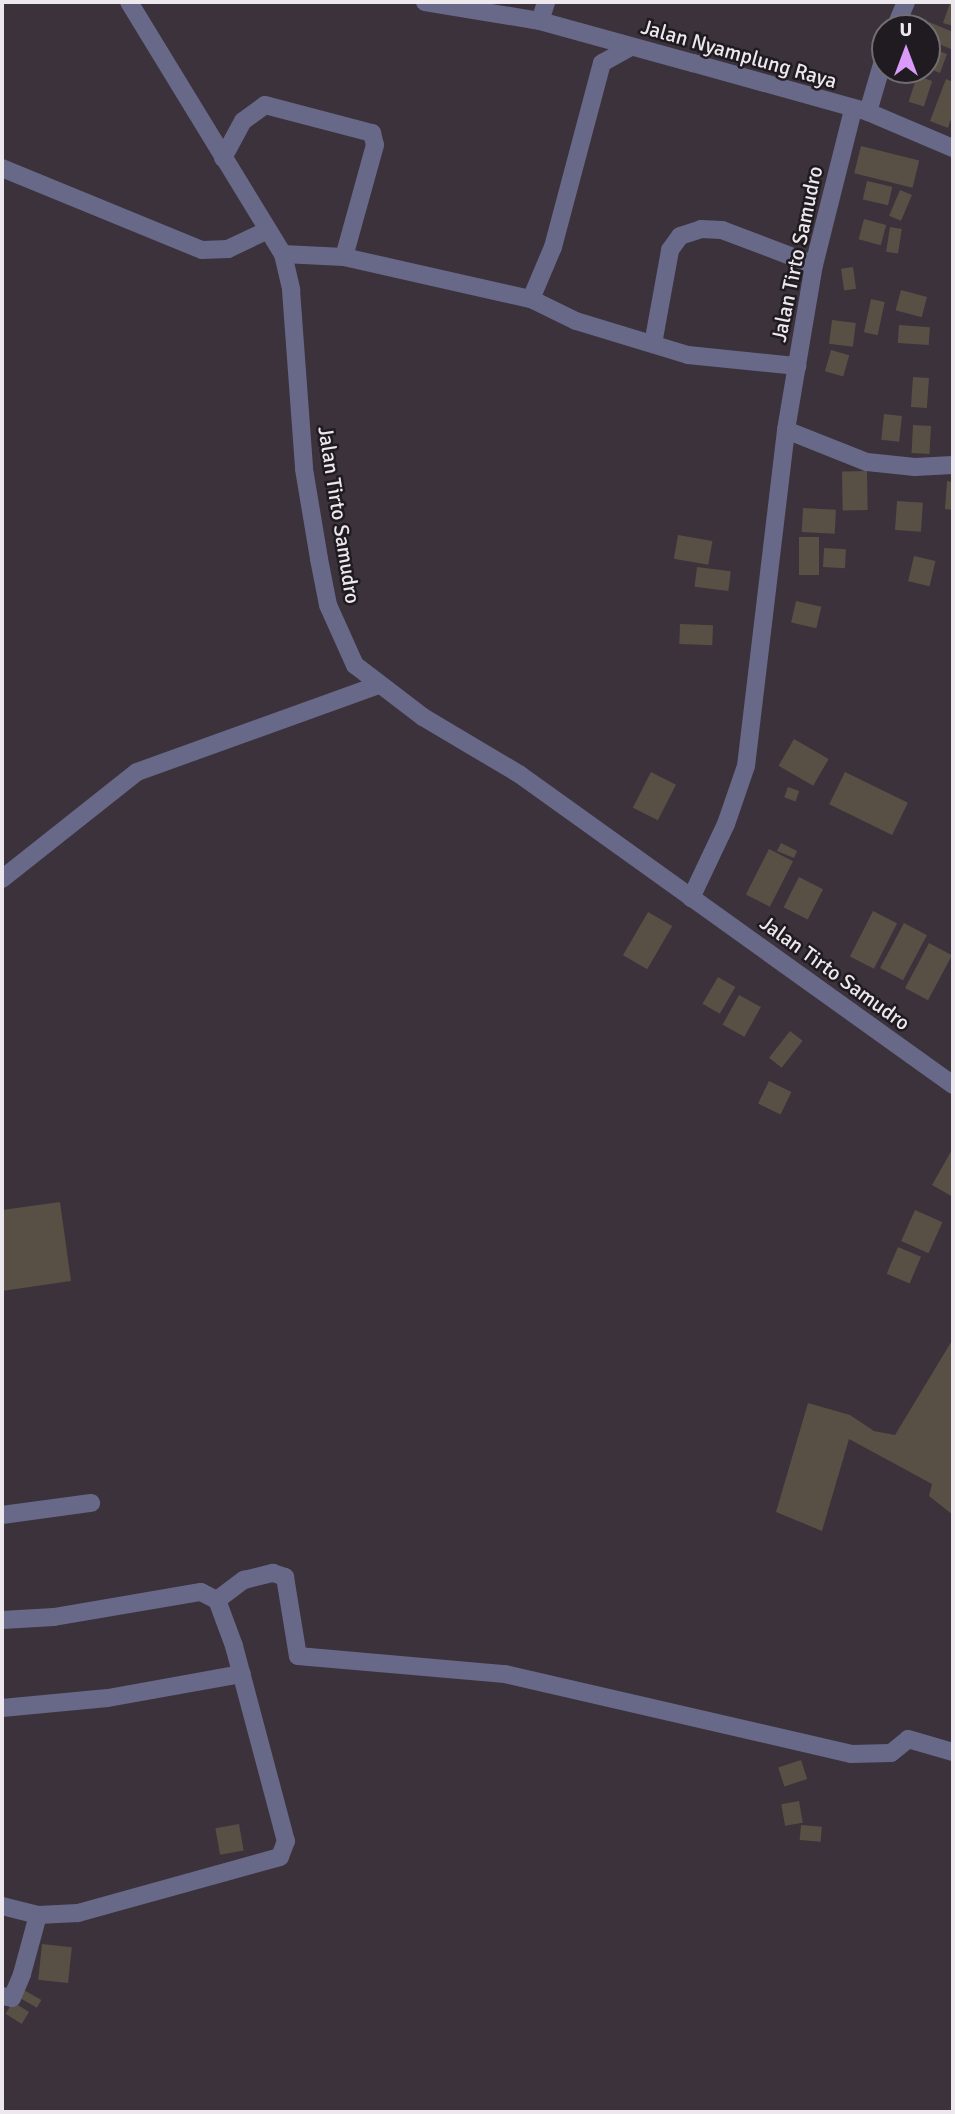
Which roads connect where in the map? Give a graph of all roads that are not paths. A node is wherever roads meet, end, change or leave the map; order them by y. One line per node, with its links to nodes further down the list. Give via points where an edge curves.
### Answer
1 (129, 2): 11 (street, Jalan Tirto Samudro)
2 (425, 2): 4 (street, Jalan Nyamplung Raya)
3 (546, 2): 4 (street)
4 (540, 21): 5 (street, Jalan Nyamplung Raya)
5 (595, 37): 6 (street, Jalan Nyamplung Raya); 7 (street)
6 (631, 47): 7 (street); 9 (street, Jalan Nyamplung Raya)
7 (602, 63): 17 (street, via 553,247)
8 (872, 84): 9 (street, Jalan Tirto Samudro)
9 (860, 111): 10 (street, Jalan Nyamplung Raya); 16 (street, Jalan Tirto Samudro)
10 (953, 148)
11 (223, 158): 13 (street, Jalan Tirto Samudro); 15 (street, via 243,121 265,105 372,133 375,145)
12 (2, 168): 13 (street, via 202,250 228,249)
13 (268, 230): 14 (street, Jalan Tirto Samudro)
14 (283, 254): 15 (street); 22 (street, Jalan Tirto Samudro, via 291,290 304,469 328,605 355,664)
15 (344, 257): 17 (street)
16 (814, 265): 18 (street, via 722,230 701,229 680,236 670,250); 19 (street, Jalan Tirto Samudro)
17 (531, 299): 18 (street, via 576,321)
18 (653, 344): 19 (street, via 708,359)
19 (797, 366): 20 (street, Jalan Tirto Samudro)
20 (786, 430): 21 (street, via 867,462 915,467); 24 (street, Jalan Tirto Samudro, via 746,766 726,824)
21 (953, 464)
22 (378, 685): 23 (street, via 137,772); 24 (street, Jalan Tirto Samudro, via 519,774)
23 (2, 879)
24 (691, 898): 25 (street, Jalan Tirto Samudro)
25 (953, 1085)
26 (91, 1503): 27 (street)
27 (2, 1515)
28 (217, 1600): 29 (street, via 201,1592 54,1617); 30 (street); 32 (street, via 244,1580 272,1573 285,1577 298,1657 505,1674 851,1754 891,1753 908,1739)
29 (2, 1620)
30 (242, 1674): 31 (street, via 108,1698); 34 (street, via 286,1841 280,1857 78,1913)
31 (2, 1708)
32 (953, 1752)
33 (2, 1906): 34 (street)
34 (38, 1915): 35 (street, via 23,1974 12,1998)
35 (2, 1996)

